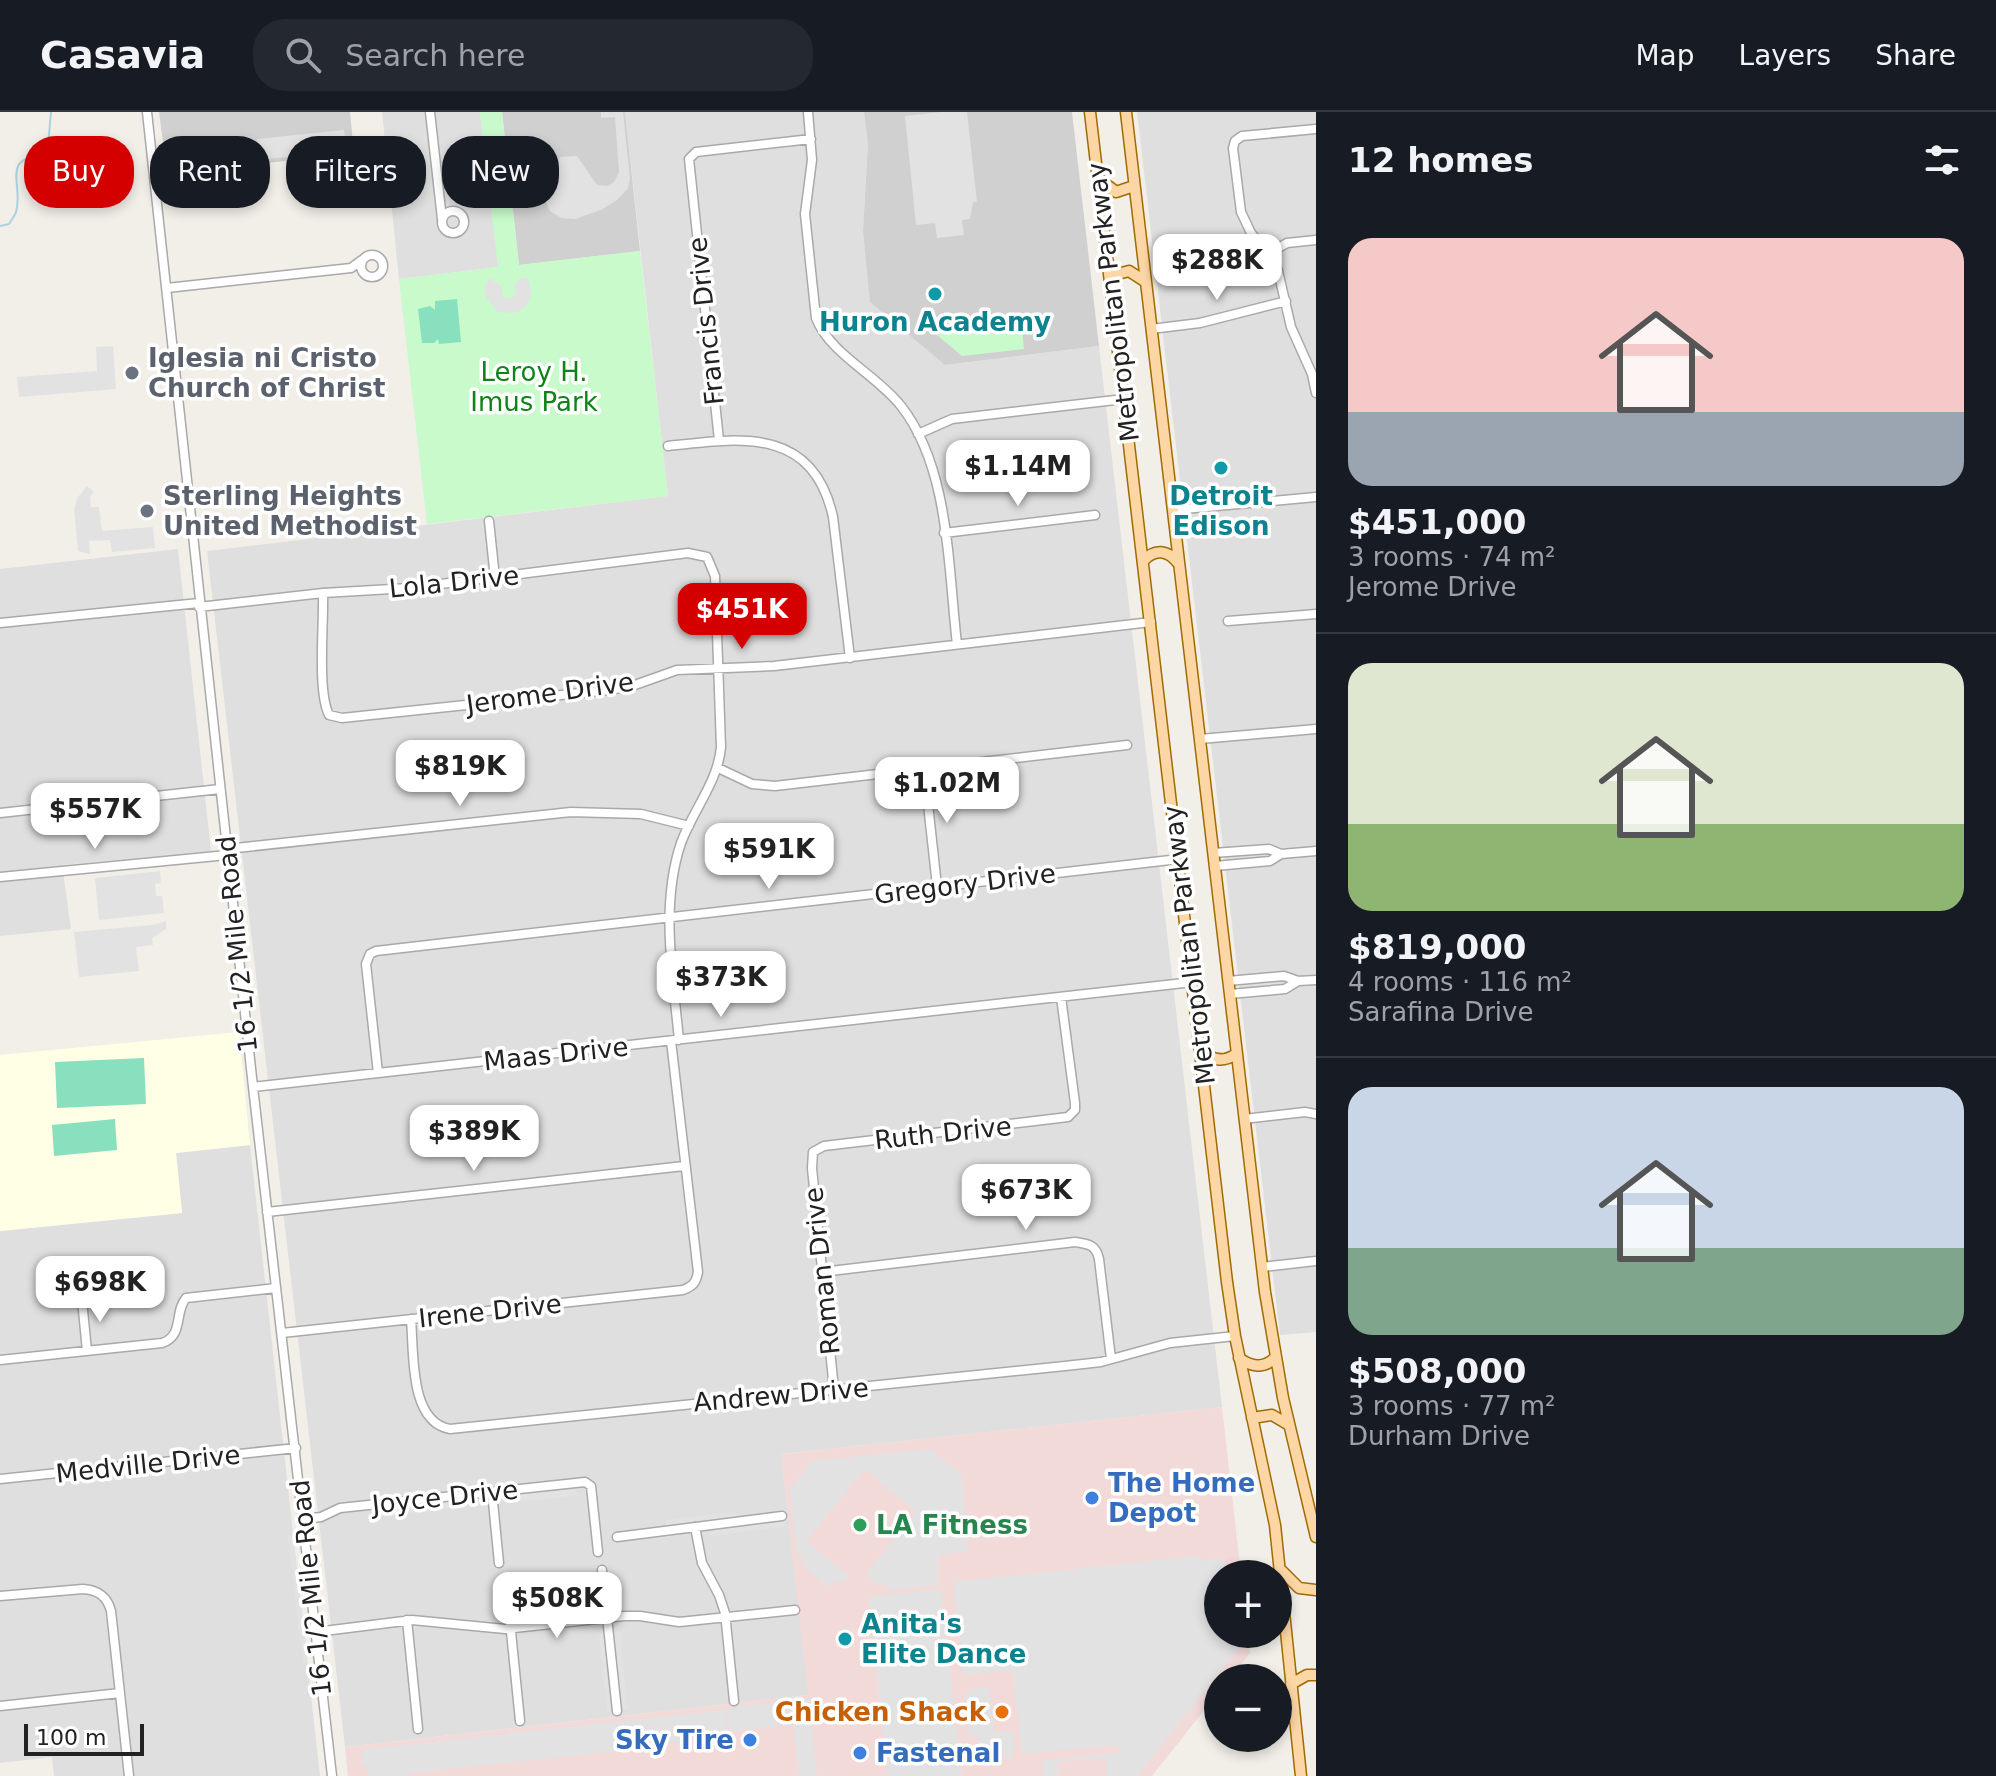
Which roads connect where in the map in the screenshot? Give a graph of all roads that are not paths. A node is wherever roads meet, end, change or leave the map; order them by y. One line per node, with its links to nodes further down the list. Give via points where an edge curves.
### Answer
1 (147, 112): 20 (street, 16 1/2 Mile Road)
2 (430, 112): 10 (street)
3 (808, 112): 7 (street)
4 (1090, 112): 8 (main road, Metropolitan Parkway)
5 (1126, 112): 9 (main road, Metropolitan Parkway)
6 (1316, 129): 14 (street, via 1235,141 1239,204 1251,233)
7 (811, 139): 25 (street, via 805,214 816,318 832,343 898,402); 26 (street, Francis Drive, via 690,155)
8 (1098, 177): 9 (main road, via 1116,192); 18 (main road, Metropolitan Parkway)
9 (1134, 186): 19 (main road, Metropolitan Parkway)
10 (440, 204): 11 (street); 12 (street)
11 (453, 211): 12 (street); 12 (street, via 463,216 461,230 447,232)
12 (442, 219)
13 (1316, 240): 14 (street, via 1287,243)
14 (1268, 254): 21 (street)
15 (362, 260): 16 (street); 17 (street); 17 (street, via 374,255 383,266 377,276)
16 (351, 268): 17 (street); 20 (street)
17 (363, 274)
18 (1110, 276): 19 (main road, via 1129,271); 24 (main road, Metropolitan Parkway)
19 (1146, 282): 22 (main road, Metropolitan Parkway)
20 (167, 288): 37 (street, 16 1/2 Mile Road)
21 (1286, 301): 22 (street, via 1200,323); 23 (street)
22 (1151, 329): 29 (main road, Metropolitan Parkway)
23 (1316, 393)
24 (1124, 399): 25 (street, via 952,419); 33 (main road, Metropolitan Parkway)
25 (918, 434): 32 (street, via 936,482)
26 (719, 440): 27 (street); 43 (street, via 776,445 801,460 821,484 833,517)
27 (668, 446)
28 (1316, 497): 29 (street)
29 (1173, 510): 34 (main road, Metropolitan Parkway)
30 (1095, 515): 32 (street)
31 (489, 521): 35 (street)
32 (944, 533): 42 (street)
33 (1143, 561): 34 (main road, via 1161,552); 40 (main road, Metropolitan Parkway)
34 (1179, 565): 46 (main road, Metropolitan Parkway)
35 (495, 578): 36 (street, Lola Drive); 44 (street, Lola Drive, via 688,553 707,557 715,576)
36 (323, 593): 37 (street, Lola Drive); 44 (street, Jerome Drive, via 325,703 329,715 342,718 609,690 677,670)
37 (199, 605): 41 (street, Lola Drive); 50 (street, 16 1/2 Mile Road)
38 (1316, 614): 39 (street)
39 (1228, 621)
40 (1151, 622): 42 (street, Jerome Drive); 57 (main road, Metropolitan Parkway)
41 (0, 623)
42 (957, 644): 43 (street, Jerome Drive)
43 (850, 658): 44 (street, Jerome Drive)
44 (719, 668): 48 (street)
45 (1316, 729): 46 (street)
46 (1200, 739): 55 (main road, Metropolitan Parkway)
47 (1127, 745): 49 (street)
48 (718, 768): 49 (street, via 752,784 775,786); 52 (street)
49 (924, 768): 60 (street)
50 (220, 789): 51 (street); 54 (street, 16 1/2 Mile Road)
51 (0, 813)
52 (689, 826): 54 (street, via 641,814 571,812); 61 (street, via 676,864)
53 (1316, 851): 56 (street)
54 (227, 852): 59 (street); 72 (street, 16 1/2 Mile Road)
55 (1213, 853): 56 (street, via 1269,849); 58 (main road, Metropolitan Parkway)
56 (1281, 854): 58 (street, via 1270,861)
57 (1179, 859): 60 (street, Gregory Drive); 65 (main road, Metropolitan Parkway)
58 (1215, 866): 63 (main road, Metropolitan Parkway)
59 (0, 877)
60 (937, 886): 61 (street, Gregory Drive)
61 (671, 917): 68 (street); 71 (street, Gregory Drive, via 370,954 366,973)
62 (1316, 980): 64 (street)
63 (1228, 981): 64 (street, via 1284,976); 66 (main road, Metropolitan Parkway)
64 (1298, 981): 66 (street, via 1285,989)
65 (1193, 982): 67 (street, Maas Drive); 69 (main road, Metropolitan Parkway)
66 (1230, 994): 70 (main road, Metropolitan Parkway)
67 (1061, 997): 68 (street, Maas Drive); 75 (street, Ruth Drive, via 1073,1114 1055,1121 824,1146)
68 (675, 1040): 71 (street, Maas Drive); 76 (street)
69 (1200, 1046): 70 (main road, via 1218,1060); 87 (main road, Metropolitan Parkway)
70 (1236, 1054): 74 (main road, Metropolitan Parkway)
71 (378, 1073): 72 (street, Maas Drive)
72 (253, 1087): 77 (street, 16 1/2 Mile Road)
73 (1316, 1114): 74 (street)
74 (1244, 1119): 79 (main road, Metropolitan Parkway)
75 (813, 1152): 80 (street, Roman Drive)
76 (684, 1166): 77 (street); 85 (street, Irene Drive, via 698,1272 696,1282 683,1290)
77 (267, 1212): 81 (street, 16 1/2 Mile Road)
78 (1316, 1261): 79 (street)
79 (1262, 1267): 90 (main road, Metropolitan Parkway)
80 (822, 1272): 91 (street, via 1086,1243 1099,1259); 93 (street, Roman Drive)
81 (276, 1288): 86 (street, 16 1/2 Mile Road); 88 (street, via 186,1298 177,1330 168,1341)
82 (87, 1289): 83 (street); 83 (street, via 89,1277 77,1272 71,1282); 84 (street)
83 (75, 1290): 84 (street)
84 (82, 1300): 88 (street)
85 (411, 1319): 86 (street, Irene Drive); 93 (street, Andrew Drive, via 421,1405 445,1428)
86 (282, 1333): 96 (street, 16 1/2 Mile Road)
87 (1235, 1336): 89 (main road, Metropolitan Parkway); 91 (street, Andrew Drive, via 1161,1345)
88 (87, 1351): 92 (street)
89 (1239, 1358): 90 (main road, via 1260,1366); 94 (main road, Metropolitan Parkway)
90 (1275, 1358): 95 (main road, Metropolitan Parkway)
91 (1111, 1359): 93 (street, Andrew Drive)
92 (0, 1360)
93 (834, 1390)
94 (1252, 1418): 95 (main road, via 1272,1415); 105 (main road, Metropolitan Parkway)
95 (1290, 1426): 103 (main road, Metropolitan Parkway)
96 (296, 1448): 97 (street, Medville Drive); 100 (street, 16 1/2 Mile Road)
97 (0, 1479)
98 (492, 1492): 100 (street, Joyce Drive, via 340,1508); 104 (street, Joyce Drive, via 589,1484); 106 (street)
99 (782, 1516): 101 (street)
100 (303, 1519): 117 (street, 16 1/2 Mile Road)
101 (695, 1527): 102 (street); 113 (street, via 702,1563)
102 (617, 1537)
103 (1316, 1537)
104 (598, 1552)
105 (1280, 1560)
106 (499, 1563)
107 (602, 1570): 114 (street)
108 (1292, 1581): 110 (main road, via 1299,1588)
109 (506, 1582): 116 (street)
110 (1316, 1590)
111 (0, 1596): 120 (street, via 83,1589 103,1595 111,1611)
112 (795, 1610): 113 (street)
113 (726, 1617): 114 (street, via 679,1622); 122 (street)
114 (607, 1618): 116 (street); 124 (street)
115 (407, 1620): 116 (street); 117 (street); 126 (street)
116 (511, 1629): 125 (street)
117 (316, 1632): 128 (street, 16 1/2 Mile Road)
118 (1316, 1675): 119 (main road)
119 (1292, 1683)
120 (120, 1693): 123 (street); 127 (street)
121 (1292, 1693): 129 (main road, Metropolitan Parkway)
122 (734, 1701)
123 (0, 1706)
124 (617, 1711)
125 (520, 1721)
126 (418, 1729)
127 (129, 1776)
128 (332, 1776)
129 (1301, 1776)

